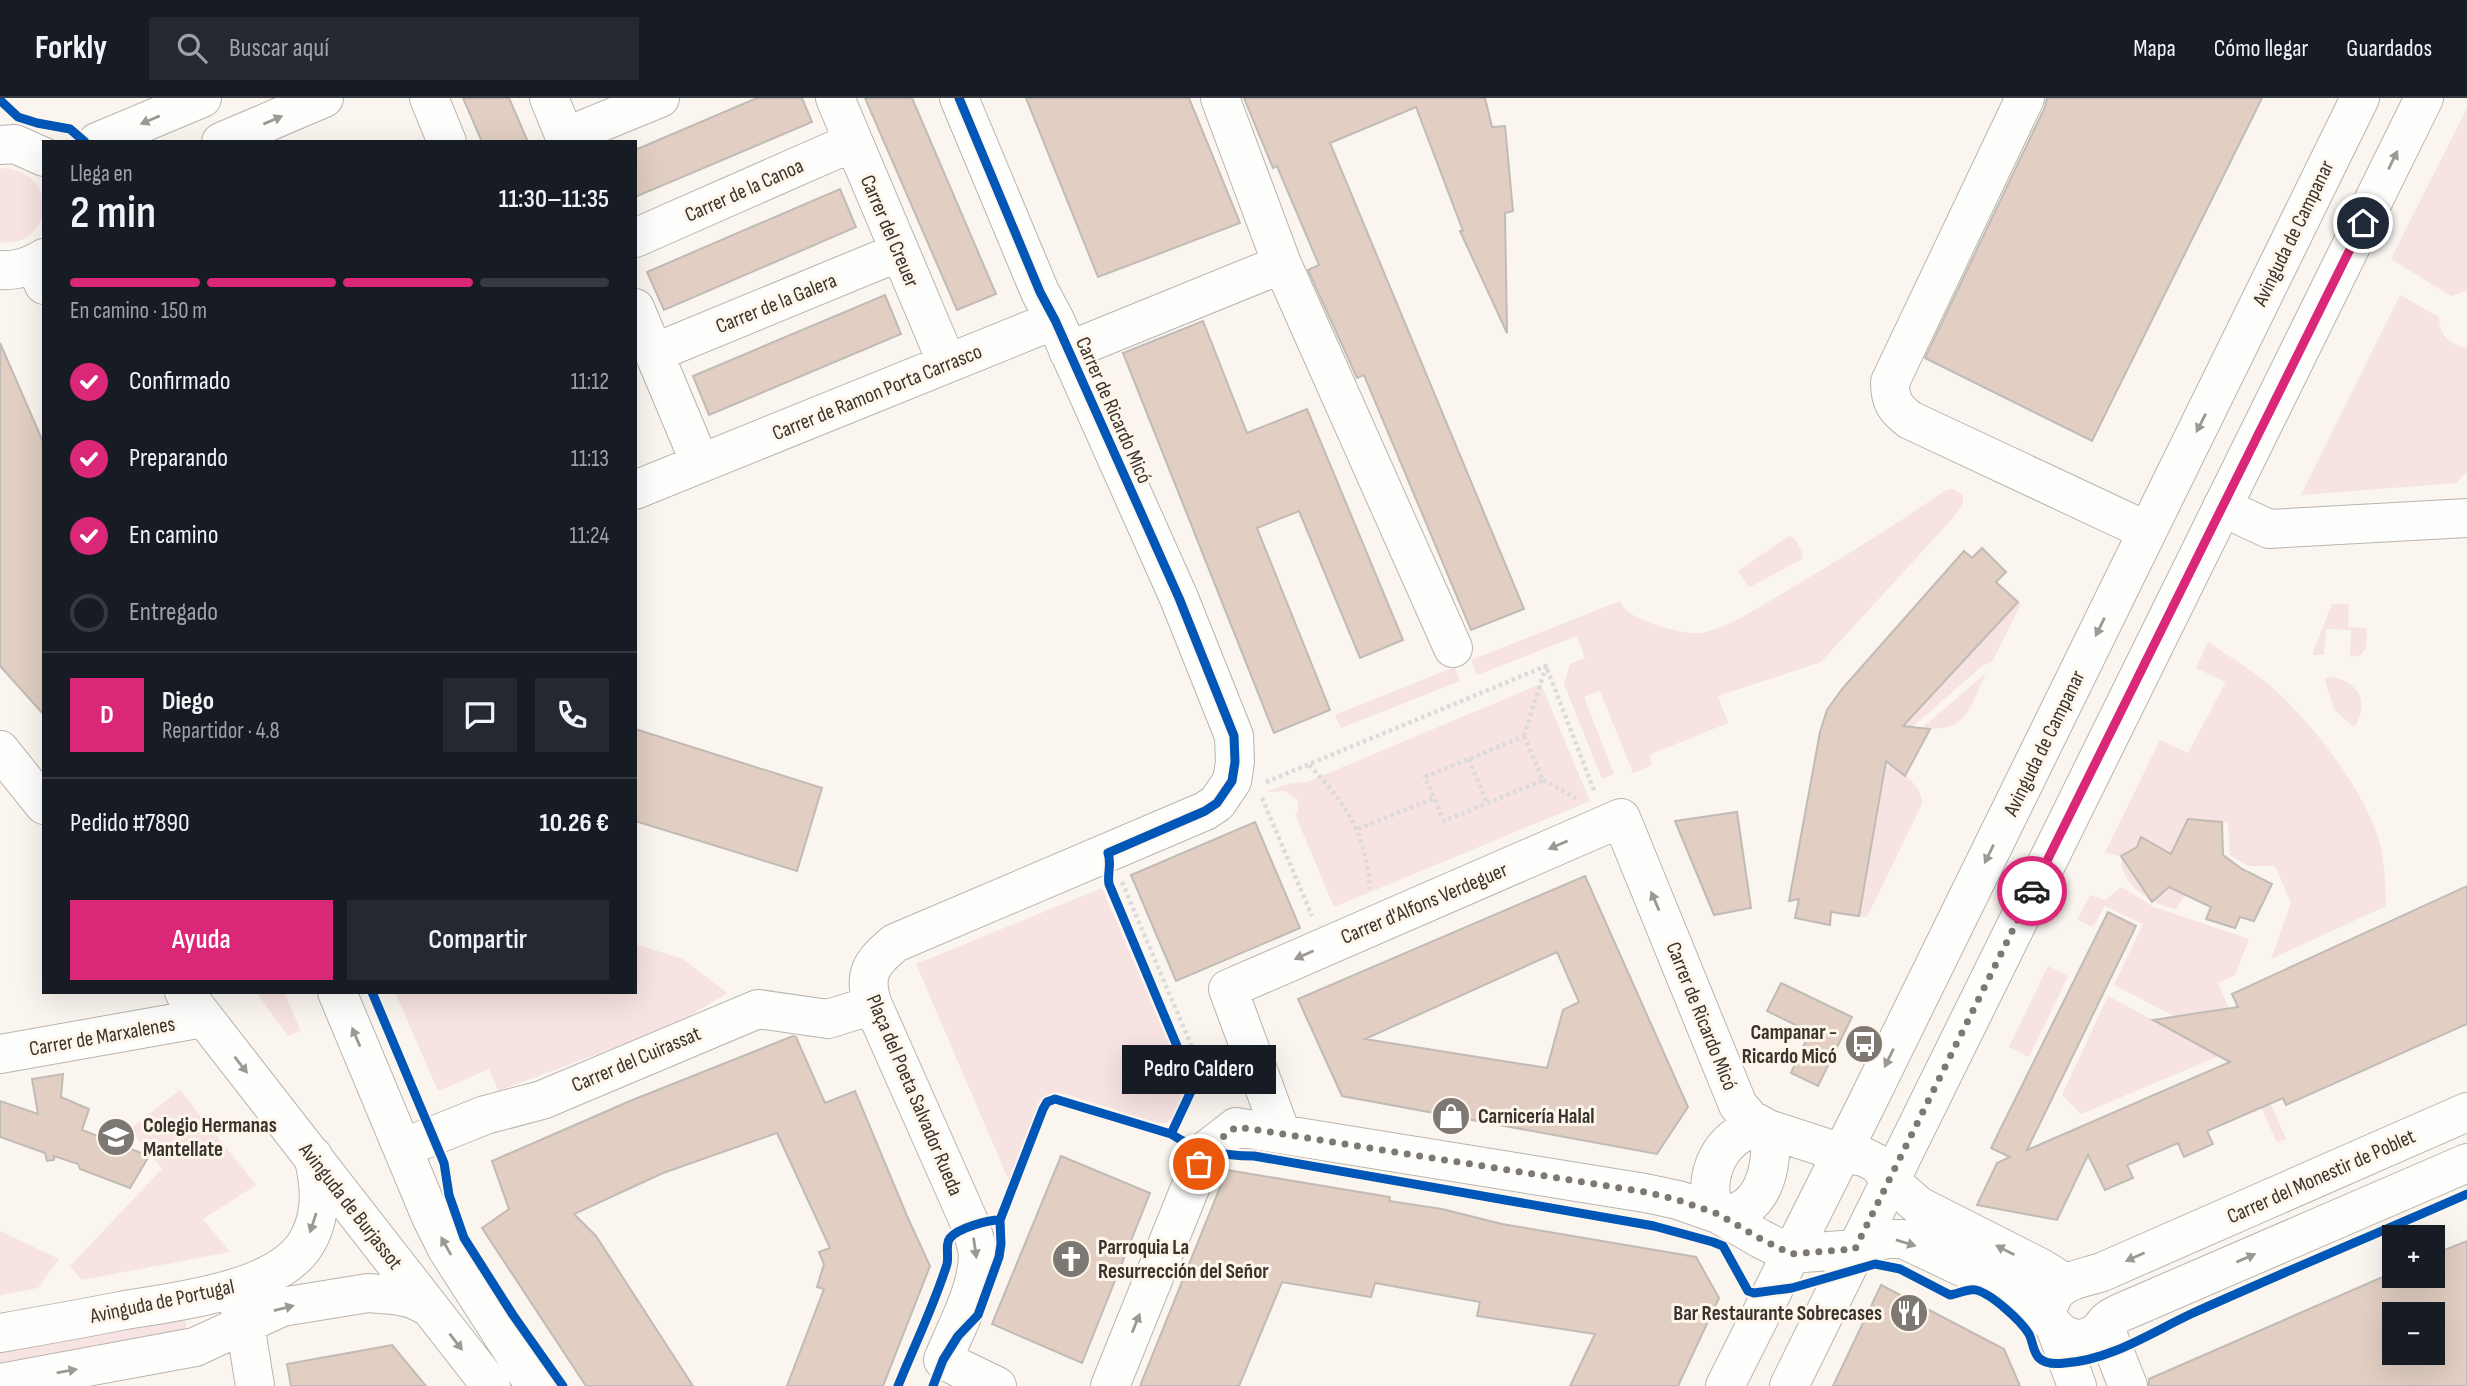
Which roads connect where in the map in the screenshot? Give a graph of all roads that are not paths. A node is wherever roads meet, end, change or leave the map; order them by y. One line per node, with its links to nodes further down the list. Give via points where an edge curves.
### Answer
1 (202, 98): 13 (street, one-way to 13)
2 (324, 98): 14 (street, one-way to 2)
3 (429, 98): 15 (street)
4 (548, 98): 12 (street)
5 (660, 98): 12 (street)
6 (835, 98): 16 (street, Carrer del Creuer)
7 (960, 98): 24 (street, Carrer de Ricardo Micó)
8 (1220, 98): 21 (street)
9 (2025, 98): 34 (street, via 1889,382 1890,398 1910,420)
10 (2360, 98): 23 (street, Avinguda de Campanar)
11 (2424, 98): 28 (street, one-way to 11)
12 (566, 139)
13 (102, 140)
14 (226, 140)
15 (446, 140)
16 (853, 142): 19 (street, Carrer de la Canoa); 20 (street, Carrer del Creuer)
17 (0, 145): 18 (street, via 15,144)
18 (42, 156)
19 (637, 237)
20 (899, 252): 25 (street, Carrer de la Galera); 26 (street, Carrer del Creuer)
21 (1282, 264): 24 (street, Carrer de Ramon Porta Carrasco); 35 (street)
22 (637, 313): 25 (street)
23 (2252, 317): 27 (street, Avinguda de Campanar); 28 (street, via 2284,347)
24 (1061, 335): 26 (street, Carrer de Ramon Porta Carrasco); 36 (street, Carrer de Ricardo Micó, via 1179,598)
25 (654, 353): 29 (street)
26 (947, 363): 29 (street, Carrer de Ramon Porta Carrasco)
27 (2227, 372): 28 (street, via 2263,379); 30 (street, Avinguda de Campanar, one-way to 30)
28 (2288, 374): 32 (street)
29 (700, 463): 31 (street, Carrer de Ramon Porta Carrasco)
30 (2172, 482): 32 (street, via 2170,500 2180,516 2198,522); 34 (street, Avinguda de Campanar)
31 (637, 490)
32 (2222, 507): 33 (street, via 2269,530); 51 (street)
33 (2467, 518)
34 (2147, 531): 48 (street, Avinguda de Campanar, one-way to 48)
35 (1453, 648)
36 (1234, 736): 41 (street, Plaça del Poeta Salvador Rueda, via 1232,781 1217,803 895,943 876,959 870,974 868,991)
37 (15, 761): 38 (street)
38 (42, 802)
39 (1608, 806): 45 (street, Carrer de Ricardo Micó, one-way to 39, via 1738,1105); 46 (street, Carrer d'Alfons Verdeguer, one-way to 46, via 1228,989)
40 (338, 994): 47 (street, one-way to 40)
41 (873, 1004): 47 (street, Carrer del Cuirassat, via 828,1019 758,1009 542,1100 485,1115); 64 (street, Plaça del Poeta Salvador Rueda, one-way to 64, via 978,1251 970,1292)
42 (194, 1005): 43 (street, Carrer de Marxalenes); 49 (street, Avinguda de Burjassot, one-way to 49)
43 (0, 1054)
44 (2467, 1112): 53 (street, Carrer del Monestir de Poblet)
45 (1768, 1129): 48 (street, Carrer de Ricardo Micó); 52 (street, via 1770,1160 1760,1190 1742,1211); 52 (street, via 1750,1130 1723,1151 1709,1187)
46 (1280, 1133): 52 (street, via 1645,1192); 70 (street, one-way to 46, via 1205,1151 1236,1127)
47 (403, 1148): 68 (street, one-way to 47, via 447,1249)
48 (1842, 1153): 51 (street, Carrer de Ricardo Micó, via 1878,1164); 55 (street, Avinguda de Campanar)
49 (313, 1156): 58 (street, Avinguda de Portugal, one-way to 58, via 319,1203 302,1248 265,1277); 59 (street, Avinguda de Burjassot)
50 (2467, 1163): 57 (street, one-way to 50)
51 (1889, 1180): 54 (street); 56 (street, Carrer de Ricardo Micó, one-way to 51, via 1919,1206)
52 (1718, 1214): 55 (street)
53 (2175, 1240): 56 (street, Carrer del Monestir de Poblet, one-way to 56); 57 (street)
54 (1855, 1249): 55 (street); 62 (street, one-way to 62, via 1886,1239 1903,1240 2018,1291 2034,1301); 72 (street)
55 (1791, 1254): 71 (street, Avinguda de Campanar)
56 (2071, 1282): 60 (street, via 2088,1282 2101,1291 2108,1306); 62 (street, via 2051,1298)
57 (2192, 1282): 60 (street)
58 (228, 1290): 61 (street, via 241,1307); 63 (street, Avinguda de Portugal)
59 (429, 1307): 61 (street, Avinguda de Portugal, one-way to 59, via 282,1307 368,1293 413,1299); 67 (street, Avinguda de Burjassot, one-way to 67)
60 (2105, 1323): 62 (street, via 2097,1333 2082,1339 2064,1335); 74 (street)
61 (245, 1324): 65 (street, Avinguda de Portugal, one-way to 61, via 195,1347); 66 (street)
62 (2053, 1324): 73 (street)
63 (0, 1333)
64 (938, 1373): 69 (street, Plaça del Poeta Salvador Rueda)
65 (0, 1383)
66 (255, 1386)
67 (491, 1386)
68 (535, 1386)
69 (997, 1386)
70 (1110, 1386)
71 (1725, 1386)
72 (1789, 1386)
73 (2077, 1386)
74 (2128, 1386)

